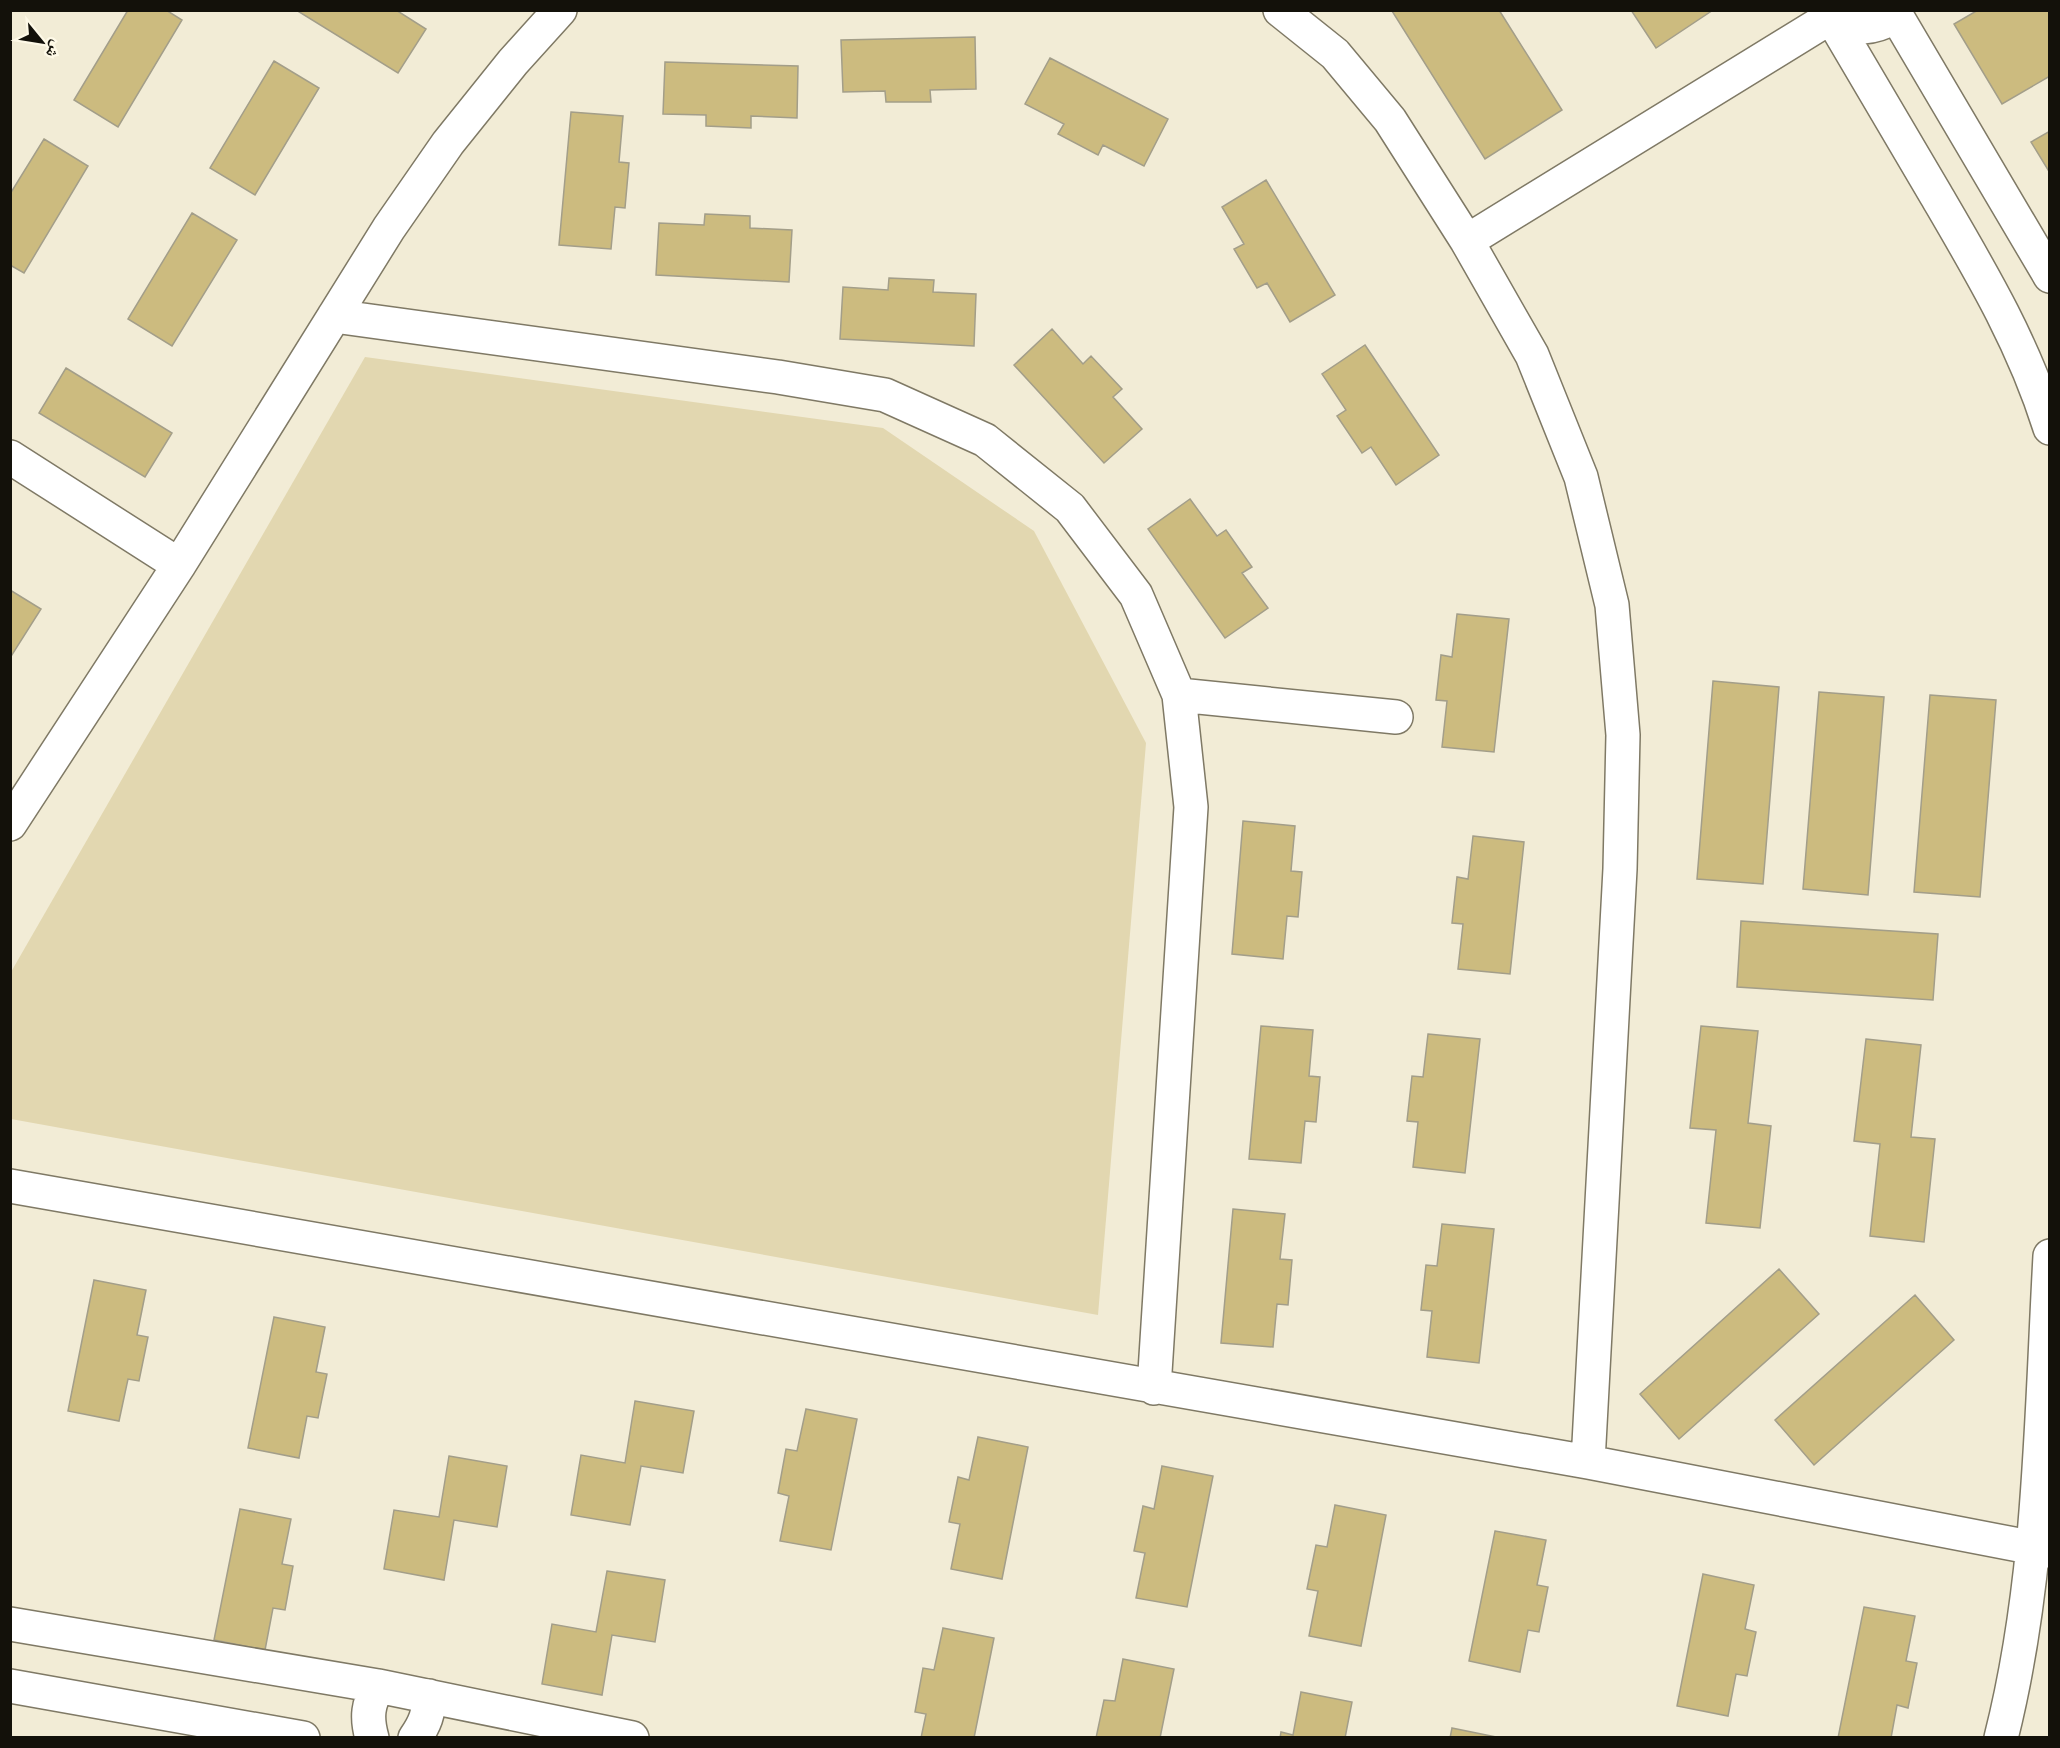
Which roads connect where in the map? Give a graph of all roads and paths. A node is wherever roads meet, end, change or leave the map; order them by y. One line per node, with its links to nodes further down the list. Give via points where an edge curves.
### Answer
1 (560, 10): 7 (street, via 448,143)
2 (1280, 10): 5 (street, via 1335,54 1390,120)
3 (1829, 13): 4 (street, via 1847,26 1864,28 1881,24); 5 (street); 8 (street, via 1989,285 2017,339)
4 (1895, 13): 6 (street)
5 (1467, 241): 17 (street, via 1532,355 1572,454 1612,604 1623,735 1620,869)
6 (2049, 276)
7 (334, 316): 10 (street); 11 (street, via 885,395 985,440 1070,508 1136,595)
8 (2049, 428)
9 (10, 457): 10 (street)
10 (179, 565): 13 (street)
11 (1179, 695): 12 (street); 16 (street, via 1191,807)
12 (1396, 717)
13 (10, 824)
14 (10, 1186): 16 (street)
15 (2049, 1256): 18 (street)
16 (1155, 1388): 17 (street)
17 (1588, 1462): 18 (street)
18 (2042, 1550): 27 (street)
19 (10, 1624): 21 (street)
20 (10, 1686): 23 (street)
21 (378, 1686): 22 (street); 24 (street, via 369,1702)
22 (429, 1696): 25 (street, via 429,1712); 26 (street)
23 (303, 1737)
24 (372, 1737)
25 (415, 1737)
26 (632, 1737)
27 (2001, 1737)

